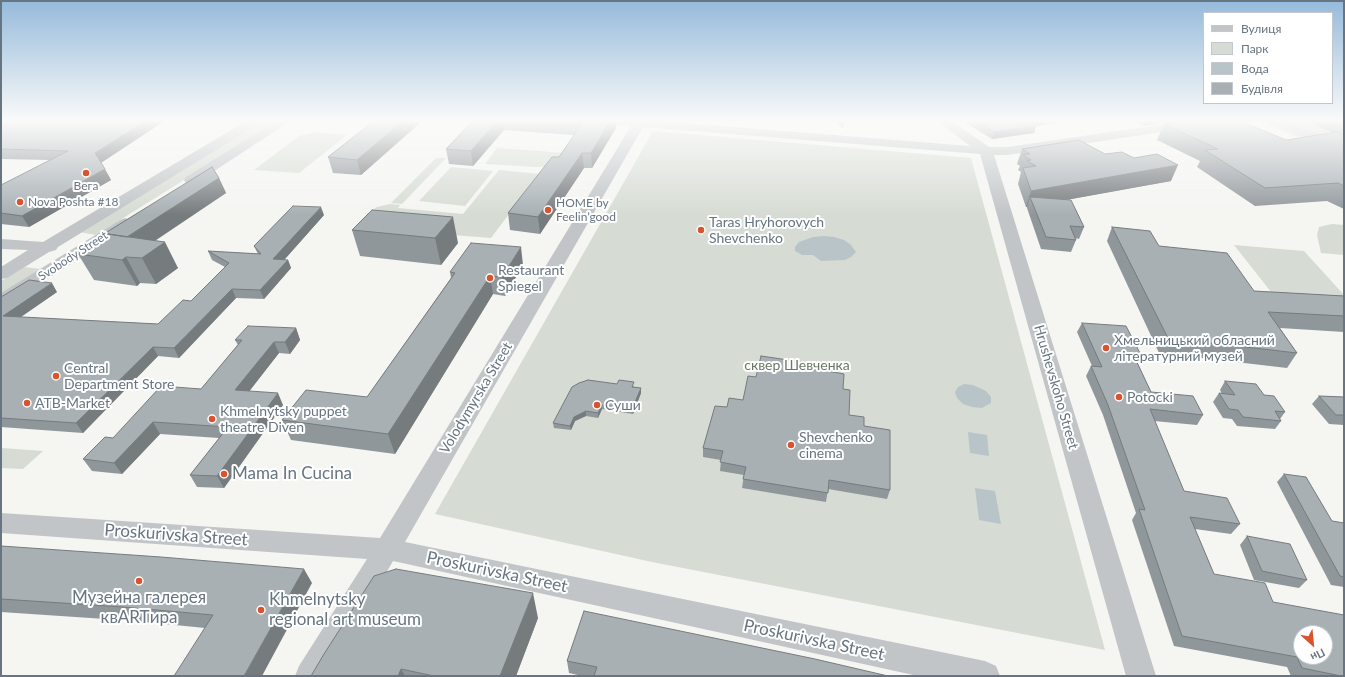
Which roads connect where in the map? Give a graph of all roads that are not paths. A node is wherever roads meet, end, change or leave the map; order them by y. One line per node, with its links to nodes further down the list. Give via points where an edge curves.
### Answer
1 (986, 151): 16 (street, Hrushevskoho Street)
2 (204, 152): 8 (street, Svobody Street)
3 (236, 152): 5 (street)
4 (623, 152): 13 (street, Volodymyrska Street)
5 (176, 190)
6 (138, 214): 9 (street, Svobody Street)
7 (1, 244): 8 (street)
8 (47, 246): 9 (street); 10 (street, Svobody Street)
9 (81, 250): 11 (street, Svobody Street)
10 (1, 274)
11 (1, 302)
12 (1, 523): 13 (street, Proskurivska Street)
13 (387, 549): 14 (street, Volodymyrska Street); 15 (street, Proskurivska Street)
14 (310, 676)
15 (985, 676)
16 (1141, 676)

